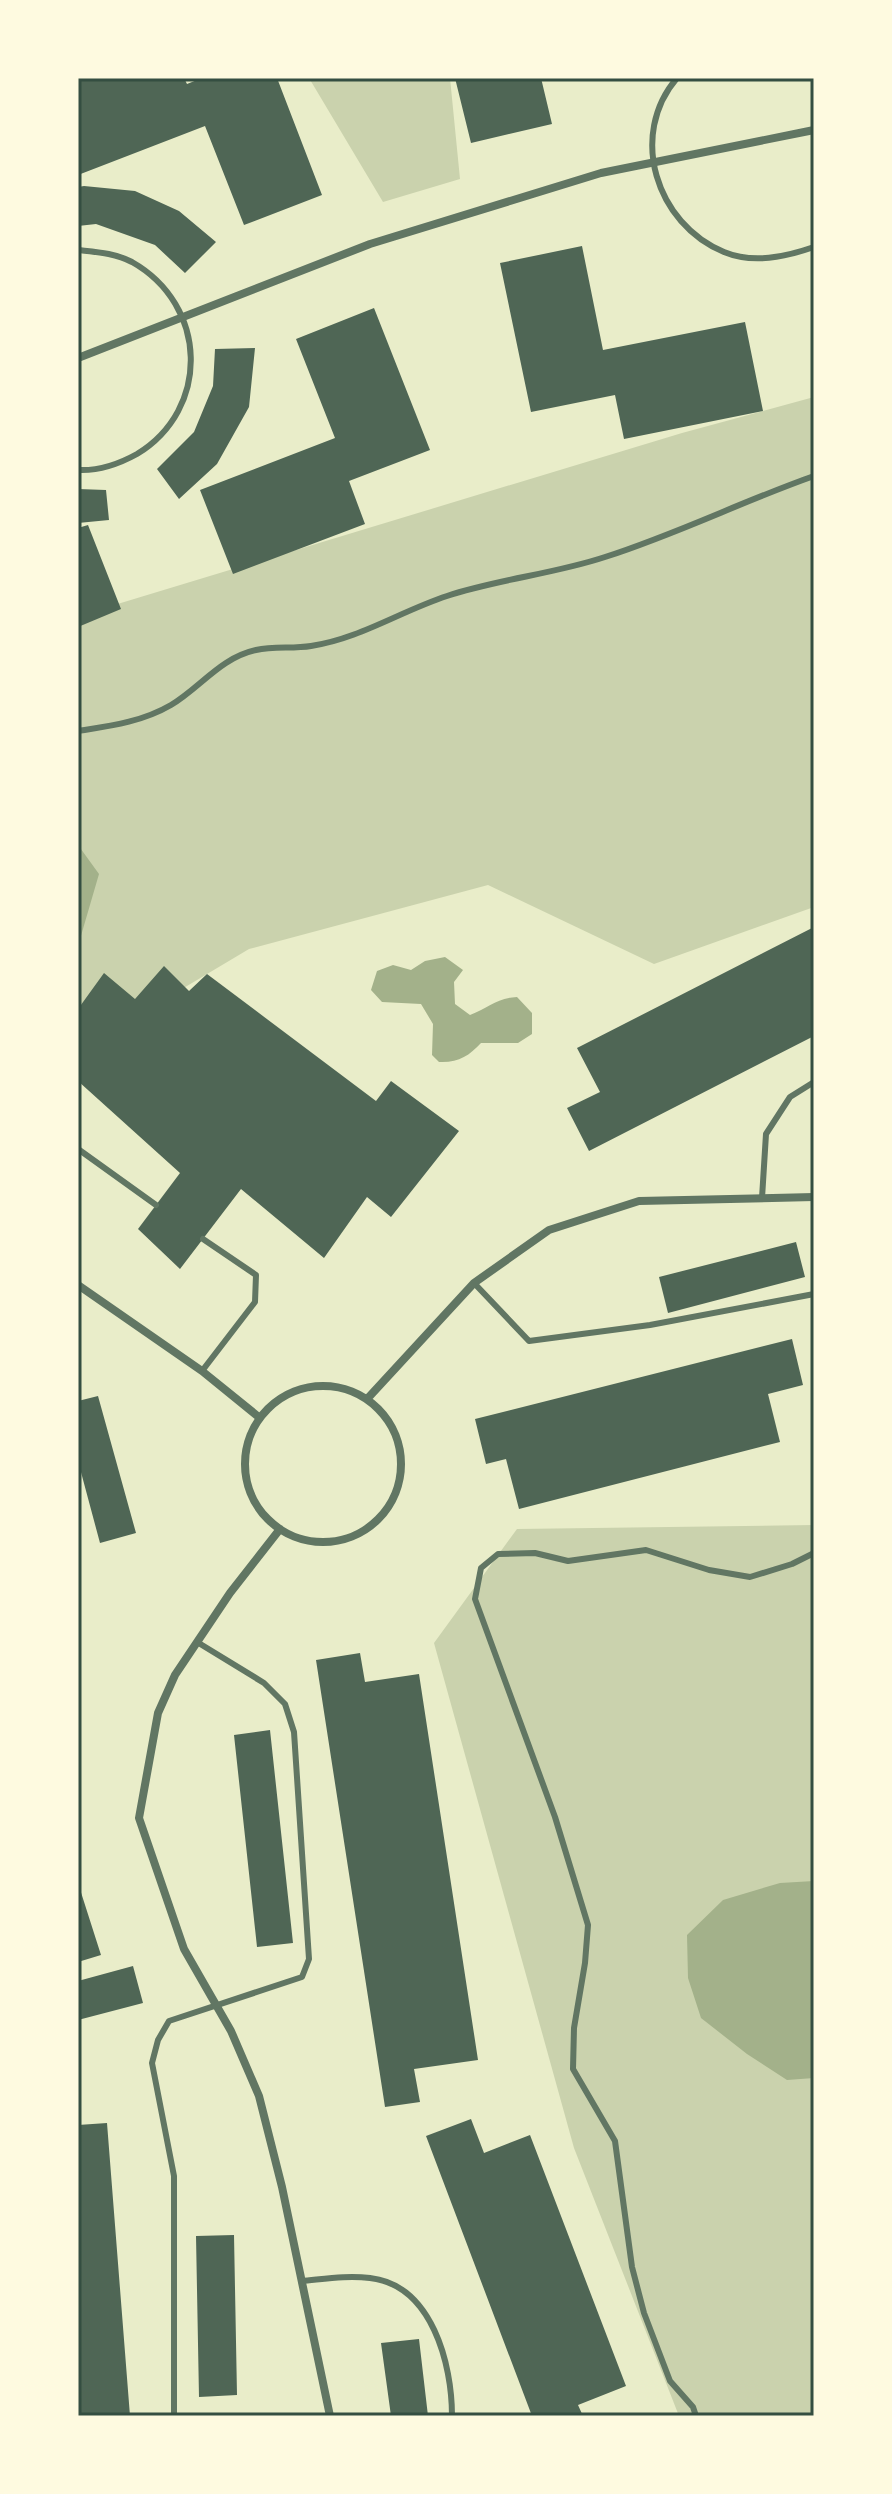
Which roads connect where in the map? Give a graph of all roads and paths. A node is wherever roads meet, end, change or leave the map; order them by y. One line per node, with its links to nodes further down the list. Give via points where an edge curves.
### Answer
1 (677, 78): 3 (lane, via 666,90 653,125)
2 (814, 130): 3 (street)
3 (652, 163): 4 (lane, via 660,192 676,218 725,253 755,259 786,257); 6 (street, via 601,173 370,244)
4 (814, 247)
5 (78, 250): 6 (lane, via 129,260 169,293)
6 (182, 316): 7 (street); 8 (lane, via 192,350 189,384 176,417 153,444 122,463)
7 (78, 358)
8 (78, 470)
9 (814, 476): 10 (lane, via 602,558 476,586 312,646 256,650 222,664 171,705 130,723)
10 (78, 731)
11 (814, 1082): 14 (lane, via 790,1097 766,1134)
12 (78, 1149): 15 (lane)
13 (814, 1197): 14 (street)
14 (762, 1198): 17 (street, via 639,1201 549,1230)
15 (156, 1205)
16 (203, 1239): 20 (lane, via 256,1275 255,1302)
17 (474, 1283): 19 (lane, via 529,1341); 21 (street)
18 (78, 1285): 20 (street)
19 (814, 1294)
20 (202, 1371): 22 (street)
21 (368, 1398): 22 (street, via 322,1385 277,1401); 23 (street, via 398,1437 399,1485 389,1507 351,1537 327,1542)
22 (260, 1418): 23 (street, via 248,1440 249,1490 261,1512)
23 (280, 1529): 25 (street)
24 (814, 1553): 31 (lane, via 750,1577 646,1550 568,1561 535,1553 498,1554 481,1568 475,1599 555,1817 588,1925 573,2069 615,2141 632,2267 644,2313 670,2381)
25 (197, 1642): 26 (street, via 158,1713 139,1818 184,1949); 26 (lane, via 264,1683 285,1704 294,1732 309,1959 302,1977)
26 (217, 2005): 27 (street, via 259,2096); 28 (lane, via 169,2021 152,2063 174,2176)
27 (301, 2281): 29 (street); 30 (lane, via 373,2278 406,2291 441,2345)
28 (174, 2416)
29 (330, 2416)
30 (452, 2416)
31 (696, 2416)

